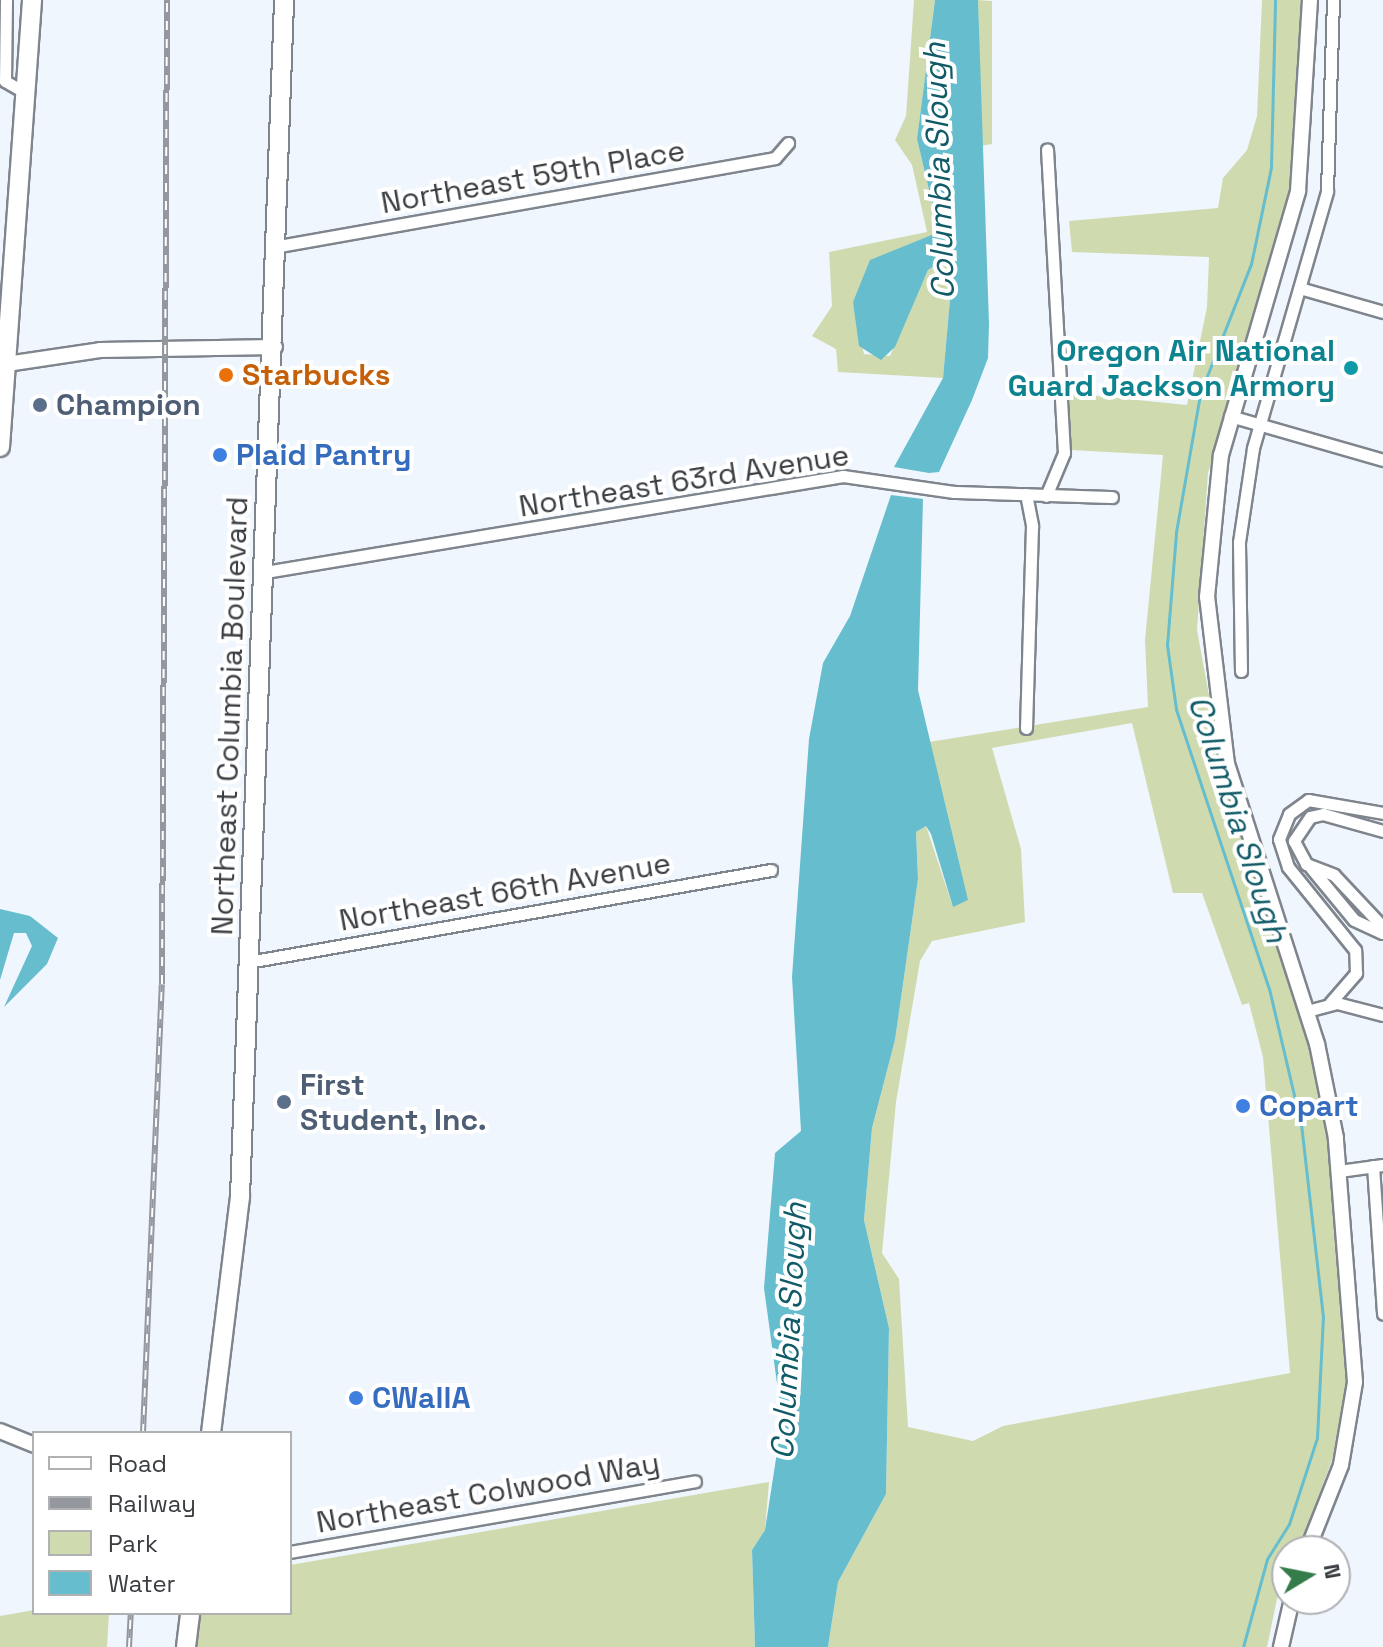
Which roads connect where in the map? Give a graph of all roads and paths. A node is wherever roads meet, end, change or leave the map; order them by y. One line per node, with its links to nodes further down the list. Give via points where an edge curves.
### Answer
1 (6, 0): 6 (street, via 5,81)
2 (32, 0): 6 (main road)
3 (284, 0): 9 (main road, Northeast Columbia Boulevard)
4 (1310, 0): 14 (street, via 1298,191)
5 (1333, 0): 10 (street, via 1327,191)
6 (26, 93): 13 (main road)
7 (788, 143): 9 (street, Northeast 59th Place, via 775,158)
8 (1047, 149): 19 (street, via 1064,453)
9 (279, 246): 12 (main road, Northeast Columbia Boulevard)
10 (1303, 289): 11 (street); 15 (street)
11 (1383, 312)
12 (275, 347): 13 (street, via 100,350); 21 (main road, Northeast Columbia Boulevard)
13 (5, 364): 16 (main road)
14 (1230, 416): 15 (street); 30 (street, via 1209,535 1212,685 1235,793)
15 (1259, 424): 17 (street); 22 (street, via 1239,542)
16 (0, 447)
17 (1383, 460)
18 (1026, 494): 19 (street, Northeast 63rd Avenue); 21 (street, Northeast 63rd Avenue, via 843,476); 23 (street, via 1032,526)
19 (1046, 496): 20 (street, Northeast 63rd Avenue)
20 (1112, 497)
21 (265, 572): 28 (main road, Northeast Columbia Boulevard)
22 (1241, 671)
23 (1026, 728)
24 (1383, 813): 29 (street, via 1308,800 1289,814 1279,839 1288,867 1355,950 1356,973)
25 (1383, 831): 27 (street, via 1310,817 1294,841 1306,864 1354,920)
26 (771, 870): 28 (street, Northeast 66th Avenue)
27 (1383, 930)
28 (248, 962): 36 (main road, Northeast Columbia Boulevard, via 239,1210)
29 (1330, 1003): 30 (street); 31 (street)
30 (1307, 1011): 33 (street, via 1330,1096)
31 (1383, 1015)
32 (1378, 1166): 33 (street); 34 (street)
33 (1339, 1171): 39 (street, via 1355,1389 1341,1465)
34 (1383, 1314)
35 (0, 1431): 37 (street)
36 (211, 1431)
37 (32, 1444)
38 (695, 1481): 40 (street, Northeast Colwood Way)
39 (1313, 1535)
40 (292, 1552)
41 (190, 1615): 43 (main road)
42 (1288, 1615): 44 (street)
43 (186, 1647)
44 (1281, 1647)

